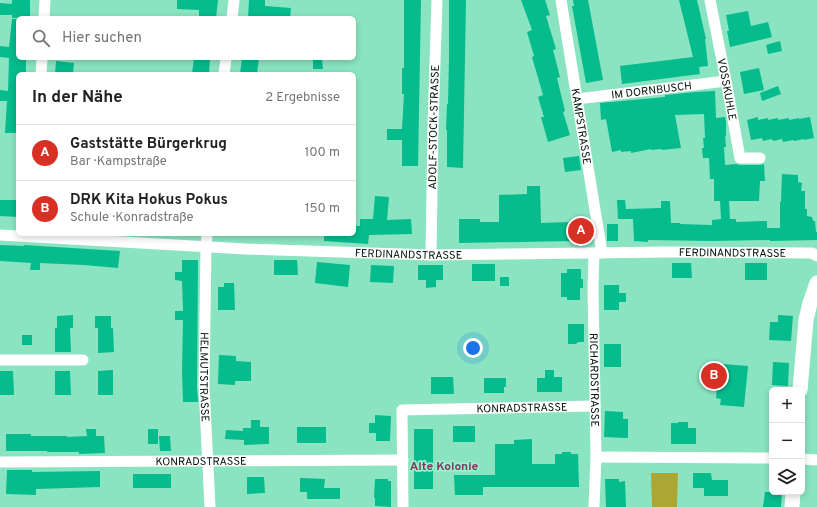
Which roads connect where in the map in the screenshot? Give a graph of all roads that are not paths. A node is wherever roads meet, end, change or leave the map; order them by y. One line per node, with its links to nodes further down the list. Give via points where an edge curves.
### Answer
1 (45, 0): 6 (street)
2 (234, 0): 7 (street)
3 (437, 0): 21 (street, ADOLF-STOCK-STRASSE)
4 (561, 0): 13 (street, KAMPSTRASSE)
5 (710, 0): 12 (street, VOSSKUHLE)
6 (44, 16)
7 (232, 16)
8 (42, 60): 10 (street)
9 (226, 60): 11 (street)
10 (41, 72)
11 (224, 72)
12 (726, 81): 13 (street, IM DORNBUSCH); 14 (street, VOSSKUHLE, via 740,158)
13 (577, 99): 20 (street, KAMPSTRASSE)
14 (760, 158)
15 (0, 234): 16 (street, FERDINANDSTRASSE)
16 (16, 234)
17 (48, 236): 19 (street, FERDINANDSTRASSE)
18 (207, 236): 19 (street, HELMUTSTRASSE)
19 (206, 247): 21 (street, FERDINANDSTRASSE); 33 (street, HELMUTSTRASSE, via 204,387)
20 (598, 253): 21 (street, FERDINANDSTRASSE); 22 (street, FERDINANDSTRASSE, via 812,253); 27 (street, RICHARDSTRASSE, via 593,288)
21 (431, 255)
22 (817, 256)
23 (817, 284): 26 (main road, via 806,320)
24 (0, 360): 25 (street)
25 (83, 360)
26 (800, 387)
27 (595, 406): 28 (street, RICHARDSTRASSE); 31 (street, KONRADSTRASSE, via 402,410)
28 (596, 457): 29 (street); 38 (street, RICHARDSTRASSE)
29 (769, 458)
30 (805, 459): 32 (street)
31 (403, 460): 33 (street, KONRADSTRASSE); 37 (street, KONRADSTRASSE)
32 (817, 460)
33 (207, 461): 34 (street, KONRADSTRASSE); 36 (street, HELMUTSTRASSE)
34 (0, 462)
35 (793, 495): 39 (main road)
36 (210, 507)
37 (403, 507)
38 (594, 507)
39 (792, 507)

